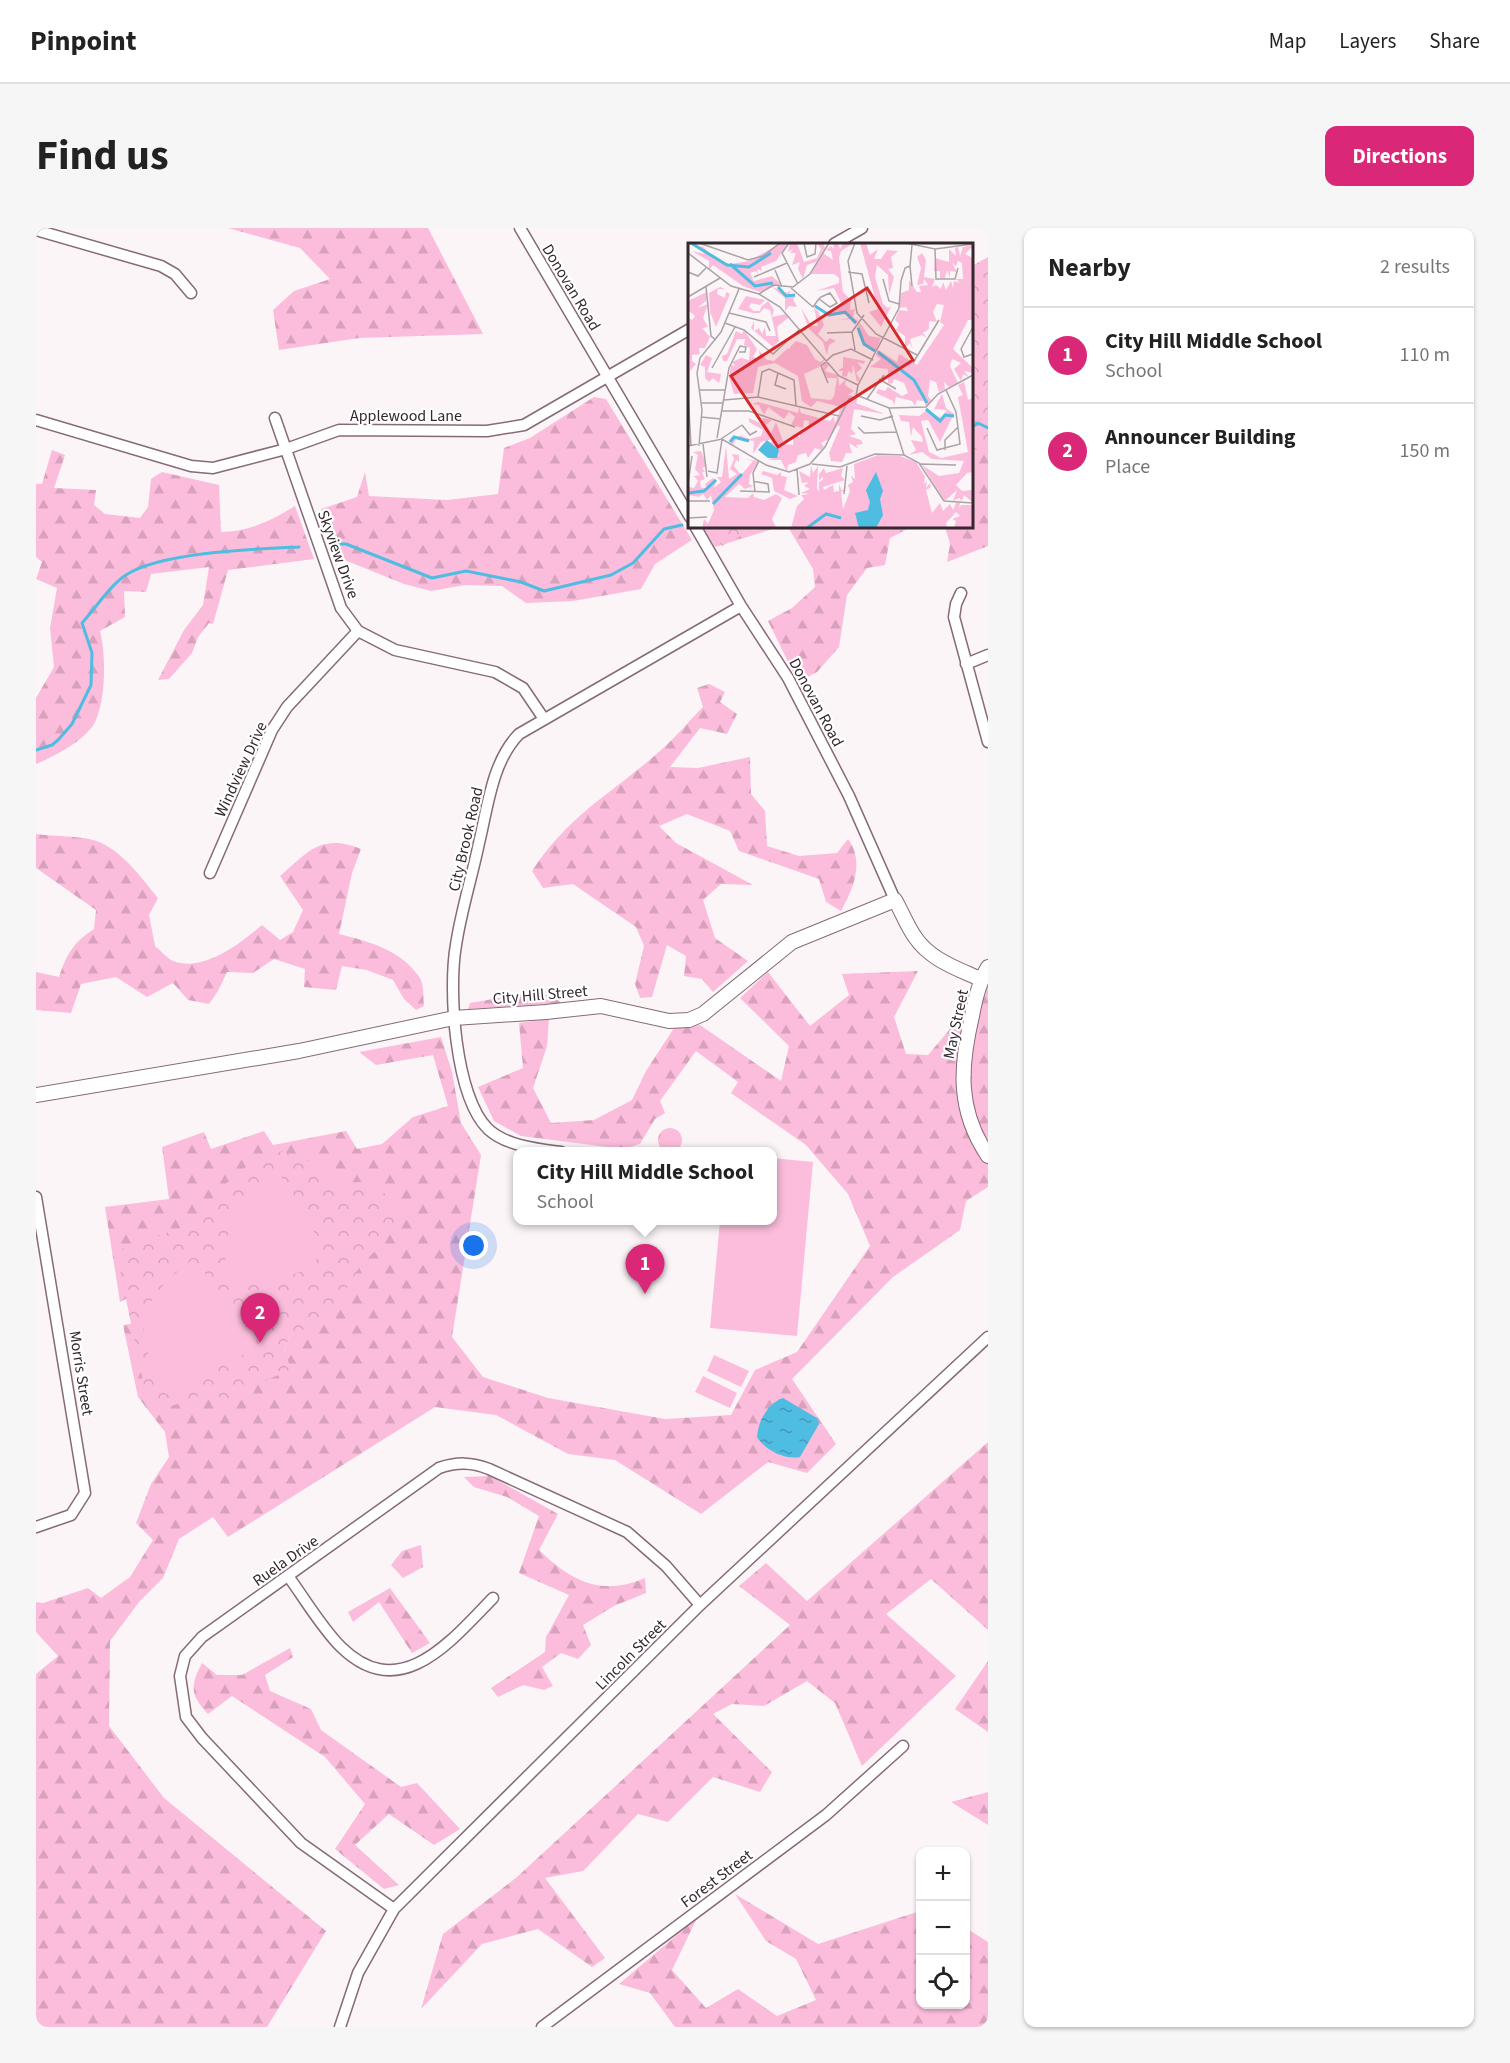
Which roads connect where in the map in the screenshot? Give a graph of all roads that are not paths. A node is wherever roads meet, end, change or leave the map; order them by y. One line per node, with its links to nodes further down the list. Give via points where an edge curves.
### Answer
1 (520, 228): 7 (street, Donovan Road)
2 (862, 228): 4 (street)
3 (36, 230): 5 (street, via 161,266 175,274)
4 (836, 243)
5 (191, 293)
6 (688, 330): 7 (street, Applewood Lane)
7 (608, 377): 10 (street, Applewood Lane, via 524,425 487,430 339,430); 11 (street, Donovan Road)
8 (275, 418): 10 (street, Skyview Drive)
9 (36, 420): 10 (street, Applewood Lane, via 191,466 213,468)
10 (286, 449): 15 (street, Skyview Drive, via 341,608)
11 (688, 514)
12 (696, 528): 14 (street, Donovan Road)
13 (961, 593): 17 (street, via 954,617)
14 (741, 606): 18 (street, City Brook Road); 21 (street, Donovan Road, via 788,678 849,796)
15 (358, 632): 18 (street, Skyview Drive, via 396,650 495,672 523,688); 20 (street, Windview Drive, via 288,707 272,730)
16 (988, 656): 17 (street)
17 (966, 664): 19 (street)
18 (544, 719): 23 (street, City Brook Road, via 519,734 506,748 495,777 455,947)
19 (988, 742)
20 (210, 873)
21 (895, 900): 22 (street, via 925,949 953,967); 23 (street, City Hill Street, via 792,942 703,1014 689,1020 669,1021 601,1006)
22 (985, 973): 26 (street, May Street, via 962,1067 966,1108)
23 (454, 1018): 24 (street, City Hill Street, via 299,1051); 25 (street, City Brook Road, via 468,1099 488,1128 502,1138)
24 (36, 1095)
25 (532, 1147)
26 (988, 1156)
27 (36, 1197): 29 (street, Morris Street, via 85,1493 71,1515)
28 (988, 1338): 32 (street, Lincoln Street)
29 (36, 1527)
30 (288, 1576): 31 (street, via 340,1647 362,1663 383,1671 422,1663 453,1639); 32 (street, Ruela Drive, via 439,1468 466,1463 489,1469 627,1532 666,1566); 34 (street, Ruela Drive, via 202,1637 185,1656 180,1676 186,1717 201,1738 301,1843)
31 (493, 1598)
32 (700, 1605): 34 (street, Lincoln Street)
33 (903, 1746): 36 (street, Forest Street, via 826,1815)
34 (394, 1909): 35 (street, Lincoln Street, via 358,1973)
35 (340, 2027)
36 (542, 2027)

